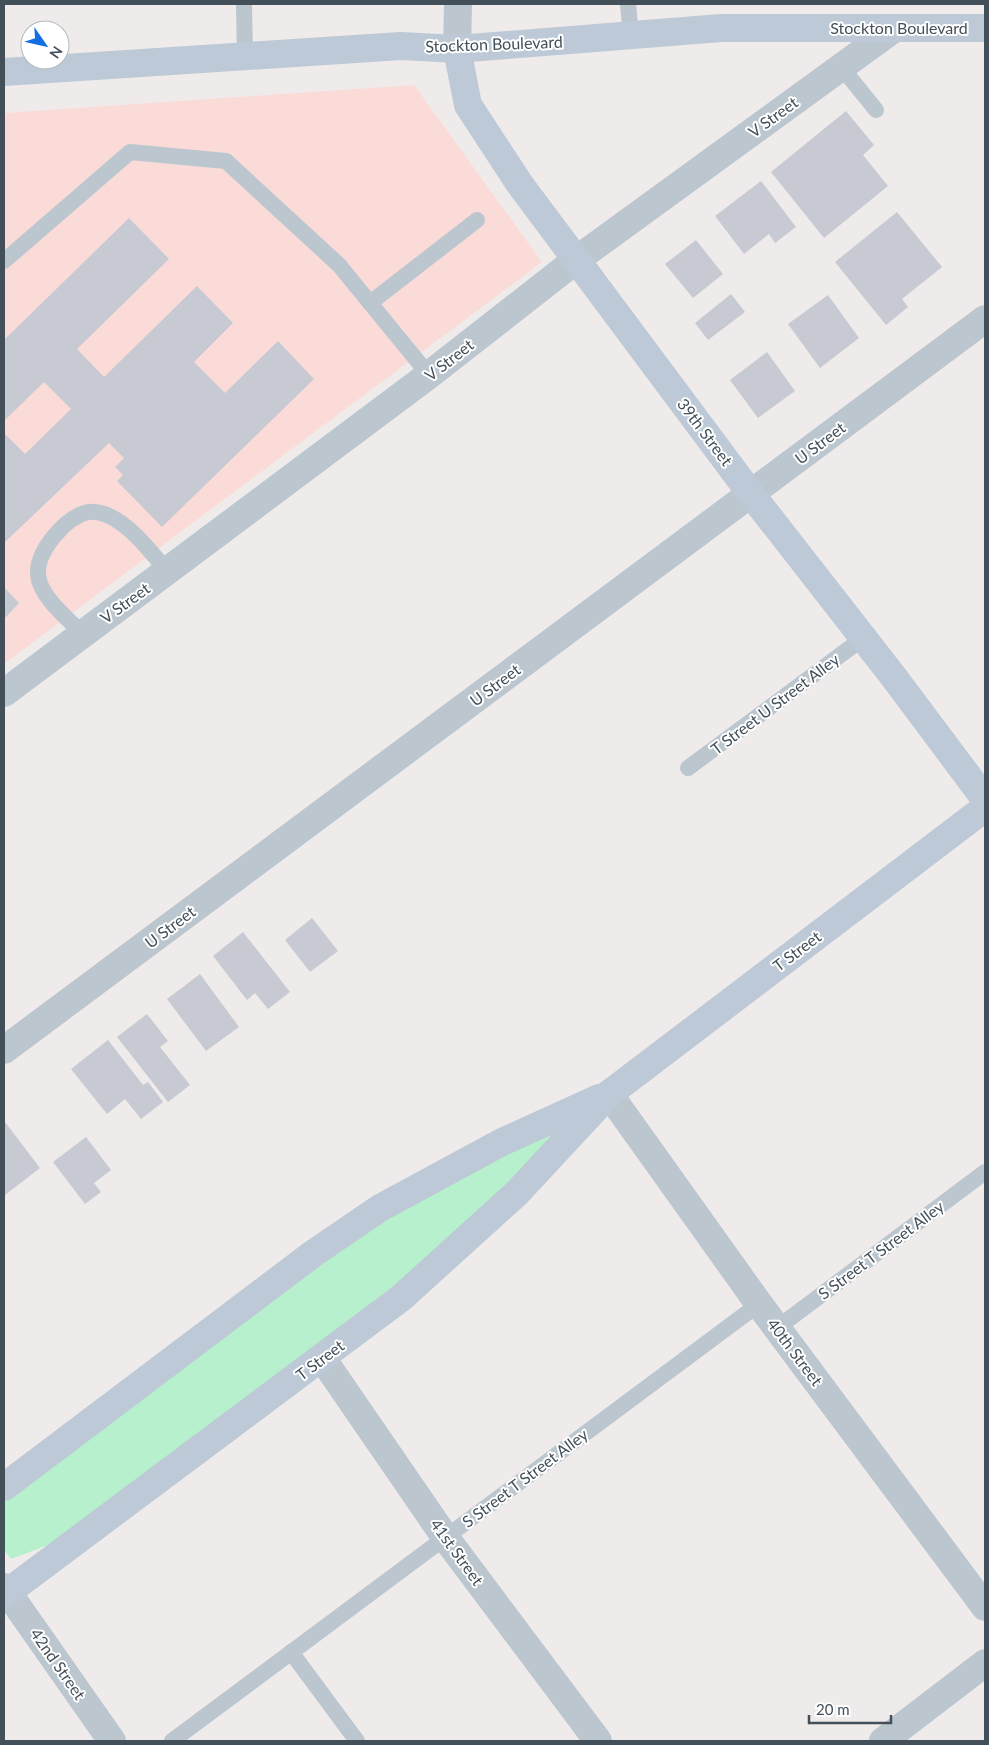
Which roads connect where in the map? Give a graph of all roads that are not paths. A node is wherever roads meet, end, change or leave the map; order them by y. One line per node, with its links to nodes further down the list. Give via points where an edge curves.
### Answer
1 (244, 4): 8 (lane)
2 (458, 4): 7 (street)
3 (628, 4): 6 (lane)
4 (895, 28): 5 (street, Stockton Boulevard); 6 (street, Stockton Boulevard, via 721,28); 9 (street, V Street)
5 (985, 28)
6 (631, 36): 7 (street, Stockton Boulevard)
7 (457, 49): 8 (street, Stockton Boulevard, via 401,46); 13 (street, 39th Street, via 468,105)
8 (245, 57): 10 (street, Stockton Boulevard)
9 (842, 68): 11 (lane); 13 (street, V Street)
10 (4, 72)
11 (876, 110)
12 (476, 220): 15 (lane)
13 (576, 260): 17 (street, V Street); 18 (street, 39th Street)
14 (4, 262): 15 (lane, via 130,152 226,161 339,265)
15 (370, 303): 17 (lane)
16 (985, 319): 18 (street, U Street)
17 (429, 376): 19 (street, V Street)
18 (751, 494): 21 (street, 39th Street); 26 (street, U Street)
19 (168, 572): 20 (street, V Street); 20 (lane, via 124,525 106,514 89,511 66,524 41,558 38,574 42,588)
20 (83, 634): 22 (street, V Street)
21 (862, 639): 23 (lane, T Street U Street Alley); 24 (street, 39th Street)
22 (4, 693)
23 (688, 768)
24 (985, 799)
25 (985, 808): 27 (street, T Street)
26 (4, 1050)
27 (609, 1094): 29 (street, 40th Street); 31 (street, T Street, via 517,1193 401,1298); 32 (street, T Street, via 502,1142 380,1208 314,1253)
28 (985, 1172): 30 (lane, S Street T Street Alley)
29 (759, 1304): 30 (street, 40th Street); 33 (lane, S Street T Street Alley)
30 (777, 1328): 35 (street, 40th Street)
31 (322, 1358): 33 (street, 41st Street); 34 (street, T Street)
32 (4, 1487)
33 (445, 1537): 36 (lane, S Street T Street Alley); 41 (street, 41st Street)
34 (5, 1591): 38 (street, 42nd Street)
35 (985, 1607)
36 (291, 1652): 39 (lane, S Street T Street Alley); 40 (lane)
37 (985, 1663): 42 (street)
38 (112, 1741)
39 (172, 1741)
40 (357, 1741)
41 (598, 1741)
42 (883, 1741)

